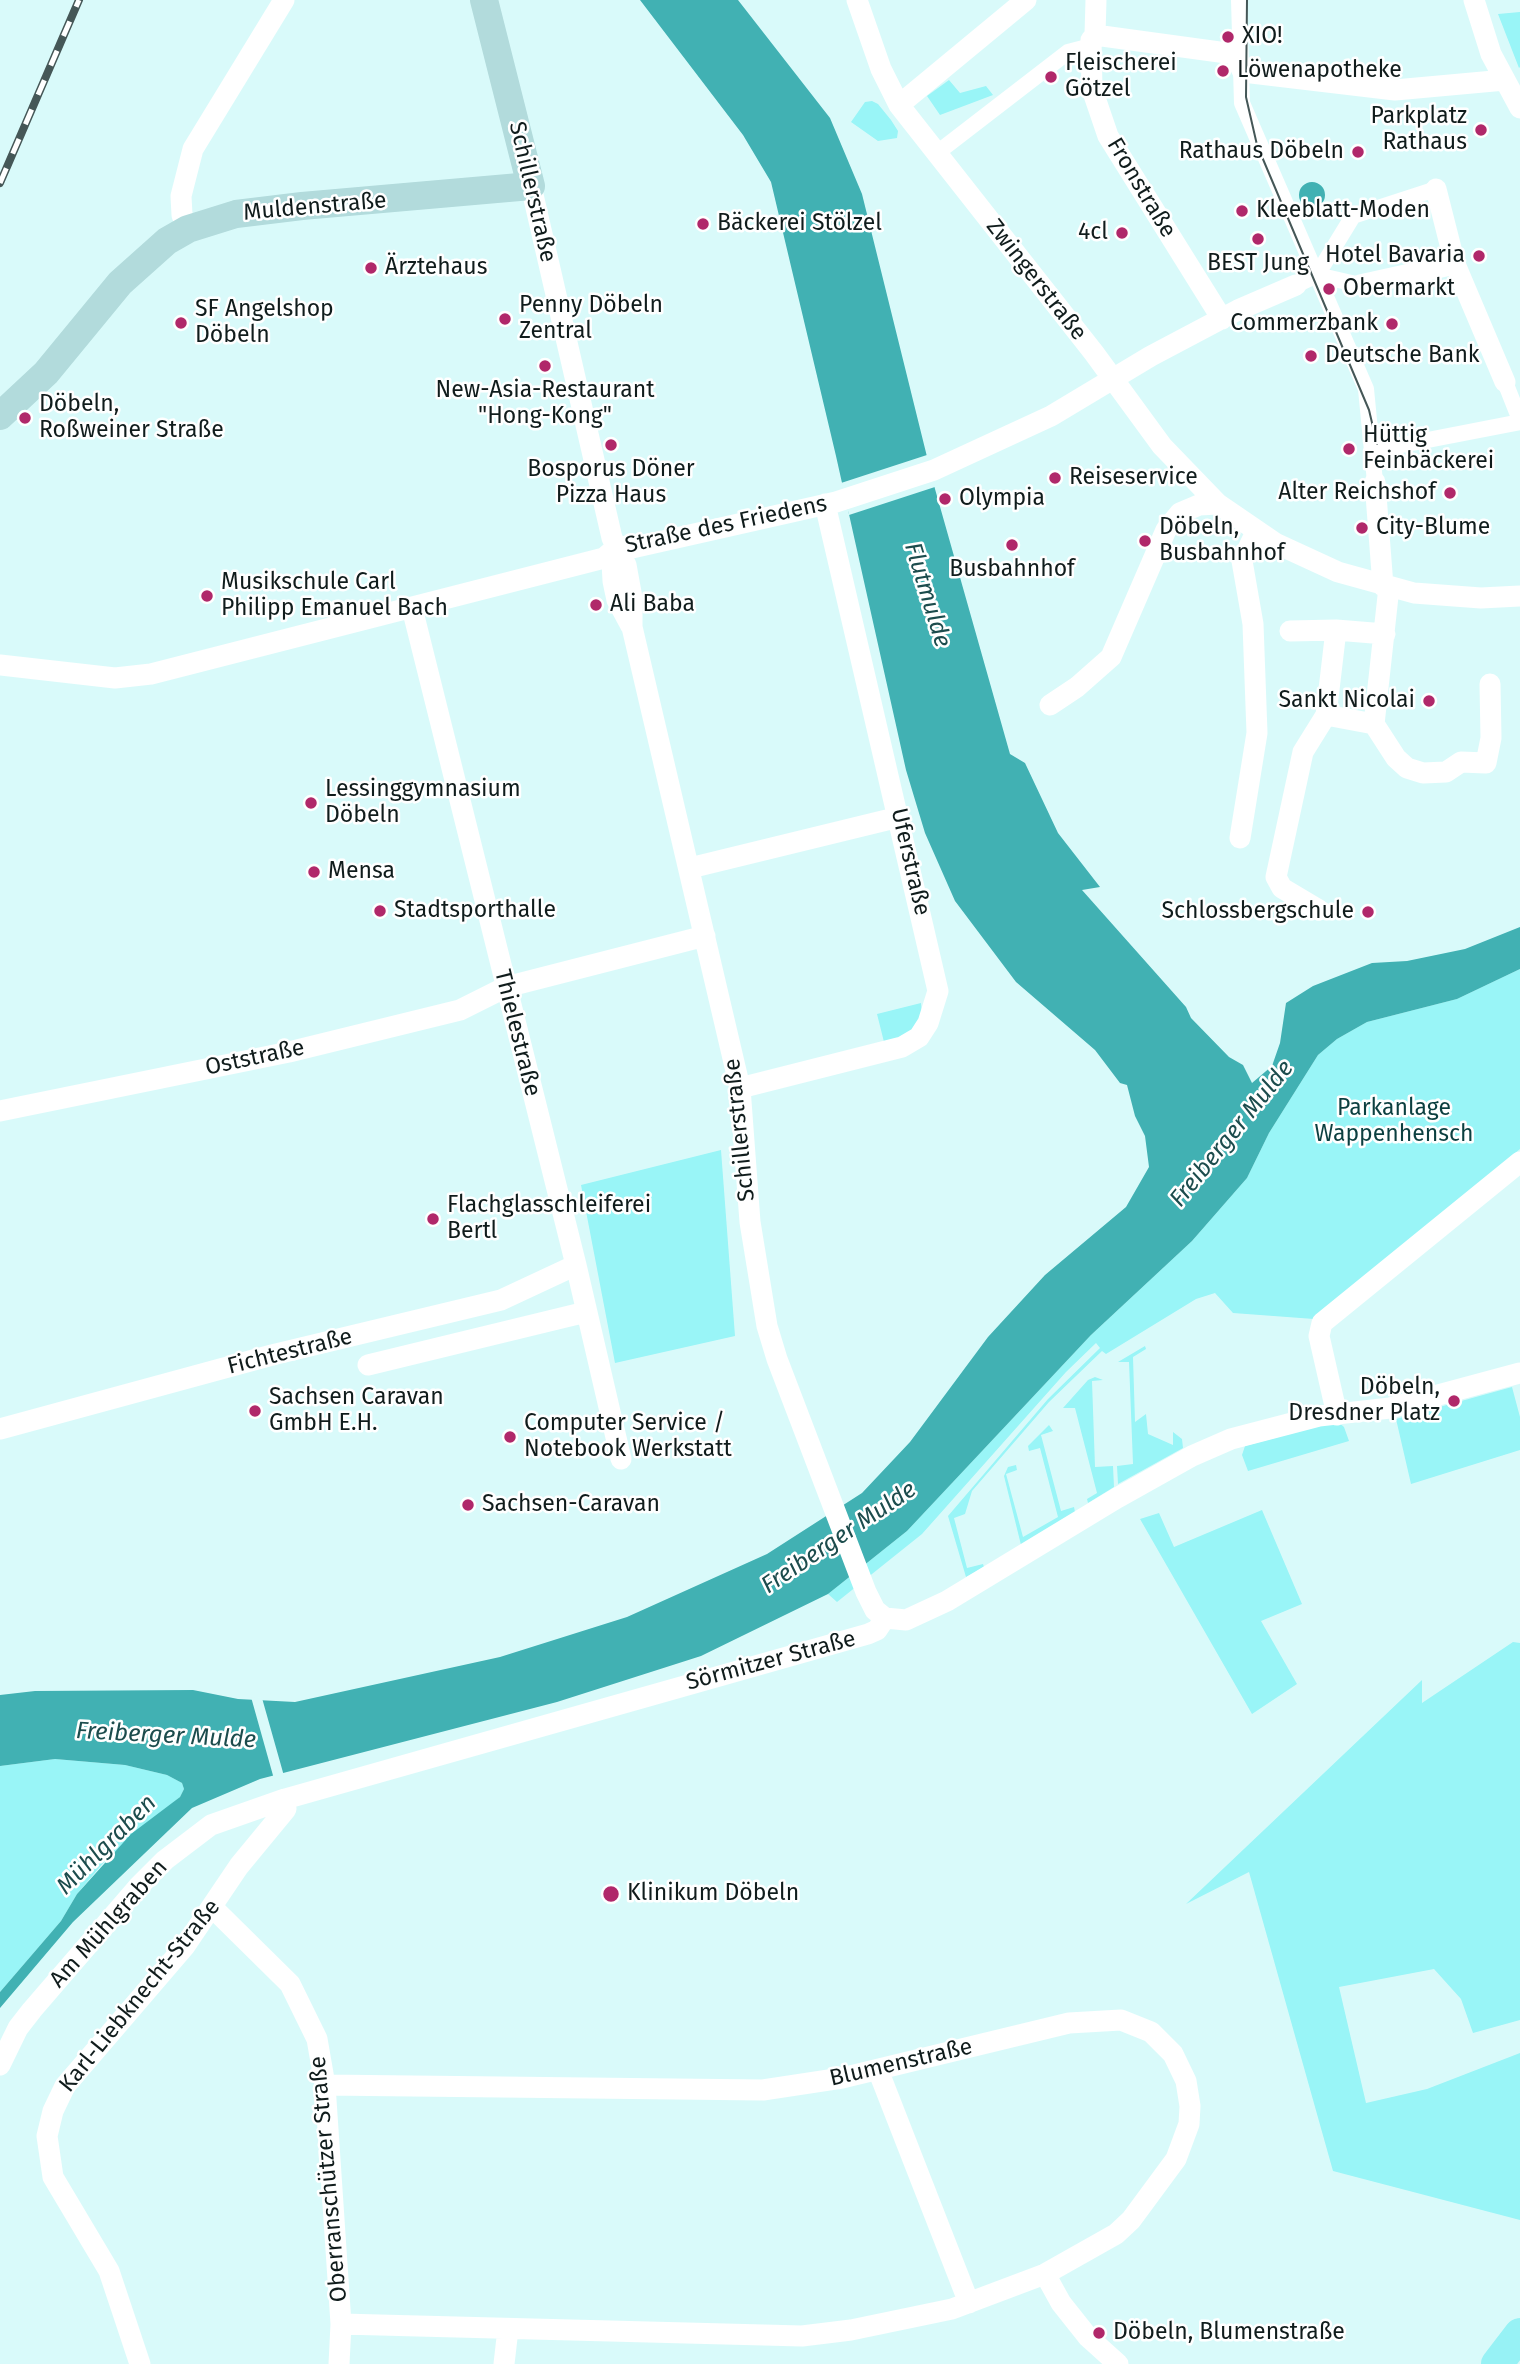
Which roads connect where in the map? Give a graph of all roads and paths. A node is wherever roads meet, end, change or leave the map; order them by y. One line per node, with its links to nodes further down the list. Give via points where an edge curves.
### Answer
1 (284, 0): 16 (street, via 193,149 181,196)
2 (484, 0): 14 (main road, Schillerstraße)
3 (857, 0): 11 (street, Zwingerstraße, via 880,69)
4 (1026, 0): 11 (street)
5 (1096, 0): 8 (street, Fronstraße)
6 (1239, 0): 9 (street)
7 (1474, 0): 10 (street)
8 (1093, 41): 9 (street, via 1234,54); 13 (street, via 1060,57); 21 (street, Fronstraße, via 1092,89 1108,136)
9 (1243, 72): 10 (street, via 1395,90); 18 (street, via 1242,103)
10 (1504, 80): 12 (street)
11 (899, 105): 13 (street, Zwingerstraße)
12 (1520, 108)
13 (937, 153): 22 (street, Zwingerstraße)
14 (531, 187): 16 (main road, Muldenstraße, via 302,206 225,216); 31 (street, Schillerstraße, via 612,538)
15 (1436, 189): 17 (street); 18 (street, via 1353,216)
16 (188, 229): 24 (main road, Muldenstraße, via 167,241 120,283 46,373)
17 (1455, 264): 20 (street); 23 (street)
18 (1317, 275): 19 (street); 20 (street); 26 (street, via 1366,389)
19 (1296, 285): 21 (street, Straße des Friedens)
20 (1360, 285)
21 (1222, 319): 22 (street, Straße des Friedens)
22 (1112, 377): 28 (street, Straße des Friedens, via 1051,416 934,470); 29 (street, Zwingerstraße, via 1180,467)
23 (1505, 382): 25 (street)
24 (0, 416)
25 (1520, 421): 26 (street)
26 (1371, 451): 27 (street)
27 (1376, 482): 32 (street)
28 (835, 502): 31 (street, Straße des Friedens, via 632,548); 43 (street, Uferstraße)
29 (1218, 504): 30 (street, Zwingerstraße); 40 (street, via 1180,513 1166,530 1111,657)
30 (1256, 532): 32 (street, Zwingerstraße, via 1301,557); 44 (street, via 1242,561 1254,635 1258,733)
31 (618, 546): 34 (street, Straße des Friedens, via 604,558); 45 (street, Schillerstraße, via 612,562 617,600 632,627)
32 (1386, 586): 33 (street, Zwingerstraße, via 1455,597); 37 (street)
33 (1520, 596)
34 (412, 608): 38 (street, Straße des Friedens, via 128,678); 48 (street, Thielestraße)
35 (1290, 631): 36 (street)
36 (1336, 631): 37 (street); 41 (street)
37 (1385, 634): 42 (street)
38 (0, 665)
39 (1490, 684): 42 (street, via 1491,738 1486,763 1461,762 1446,772 1407,768)
40 (1050, 705)
41 (1326, 715): 42 (street); 46 (street, via 1303,752 1276,870 1282,888)
42 (1374, 724)
43 (899, 817): 45 (street); 49 (street, Uferstraße, via 936,976 938,991 928,1023 919,1037 902,1047)
44 (1240, 838)
45 (690, 868): 47 (street, Schillerstraße)
46 (1319, 910)
47 (705, 936): 48 (street, Oststraße); 49 (street, Schillerstraße)
48 (506, 987): 50 (street, Oststraße, via 460,1010 302,1049); 52 (street, Thielestraße)
49 (740, 1088): 59 (street, Schillerstraße, via 754,1256 777,1359 866,1592)
50 (0, 1111)
51 (1520, 1162): 56 (street, via 1322,1323 1319,1336)
52 (576, 1265): 53 (street, Thielestraße); 57 (street, Fichtestraße, via 501,1300 272,1355)
53 (586, 1312): 54 (street, Fichtestraße); 58 (street, Thielestraße)
54 (368, 1365)
55 (1520, 1376): 56 (street, Sörmitzer Straße, via 1390,1408)
56 (1337, 1415): 59 (street, Sörmitzer Straße, via 1271,1427 1192,1456 947,1601 906,1620)
57 (0, 1429)
58 (621, 1459)
59 (885, 1618): 60 (street, Sörmitzer Straße, via 868,1634)
60 (285, 1799): 61 (street, Karl-Liebknecht-Straße, via 286,1808 246,1856); 62 (street, Am Mühlgraben, via 211,1825 165,1860 32,2010)
61 (213, 1908): 64 (street, Oberranschützer Straße, via 299,1997 317,2039); 70 (street, Karl-Liebknecht-Straße, via 65,2086 52,2111 47,2136 52,2177 109,2271)
62 (0, 2065)
63 (878, 2070): 64 (street, Blumenstraße, via 762,2090); 65 (street, Blumenstraße, via 1069,2023 1104,2019 1141,2025 1173,2054 1186,2081 1190,2106 1176,2159 1116,2234); 66 (street)
64 (326, 2085): 67 (street, Oberranschützer Straße)
65 (1045, 2274): 66 (street, Blumenstraße); 73 (street, via 1088,2337)
66 (969, 2303): 68 (street, Blumenstraße, via 896,2322 802,2336)
67 (341, 2324): 68 (street, Blumenstraße); 71 (street, Oberranschützer Straße)
68 (509, 2329): 72 (street)
69 (1520, 2334): 74 (main road)
70 (140, 2364)
71 (339, 2364)
72 (504, 2364)
73 (1118, 2364)
74 (1497, 2364)

